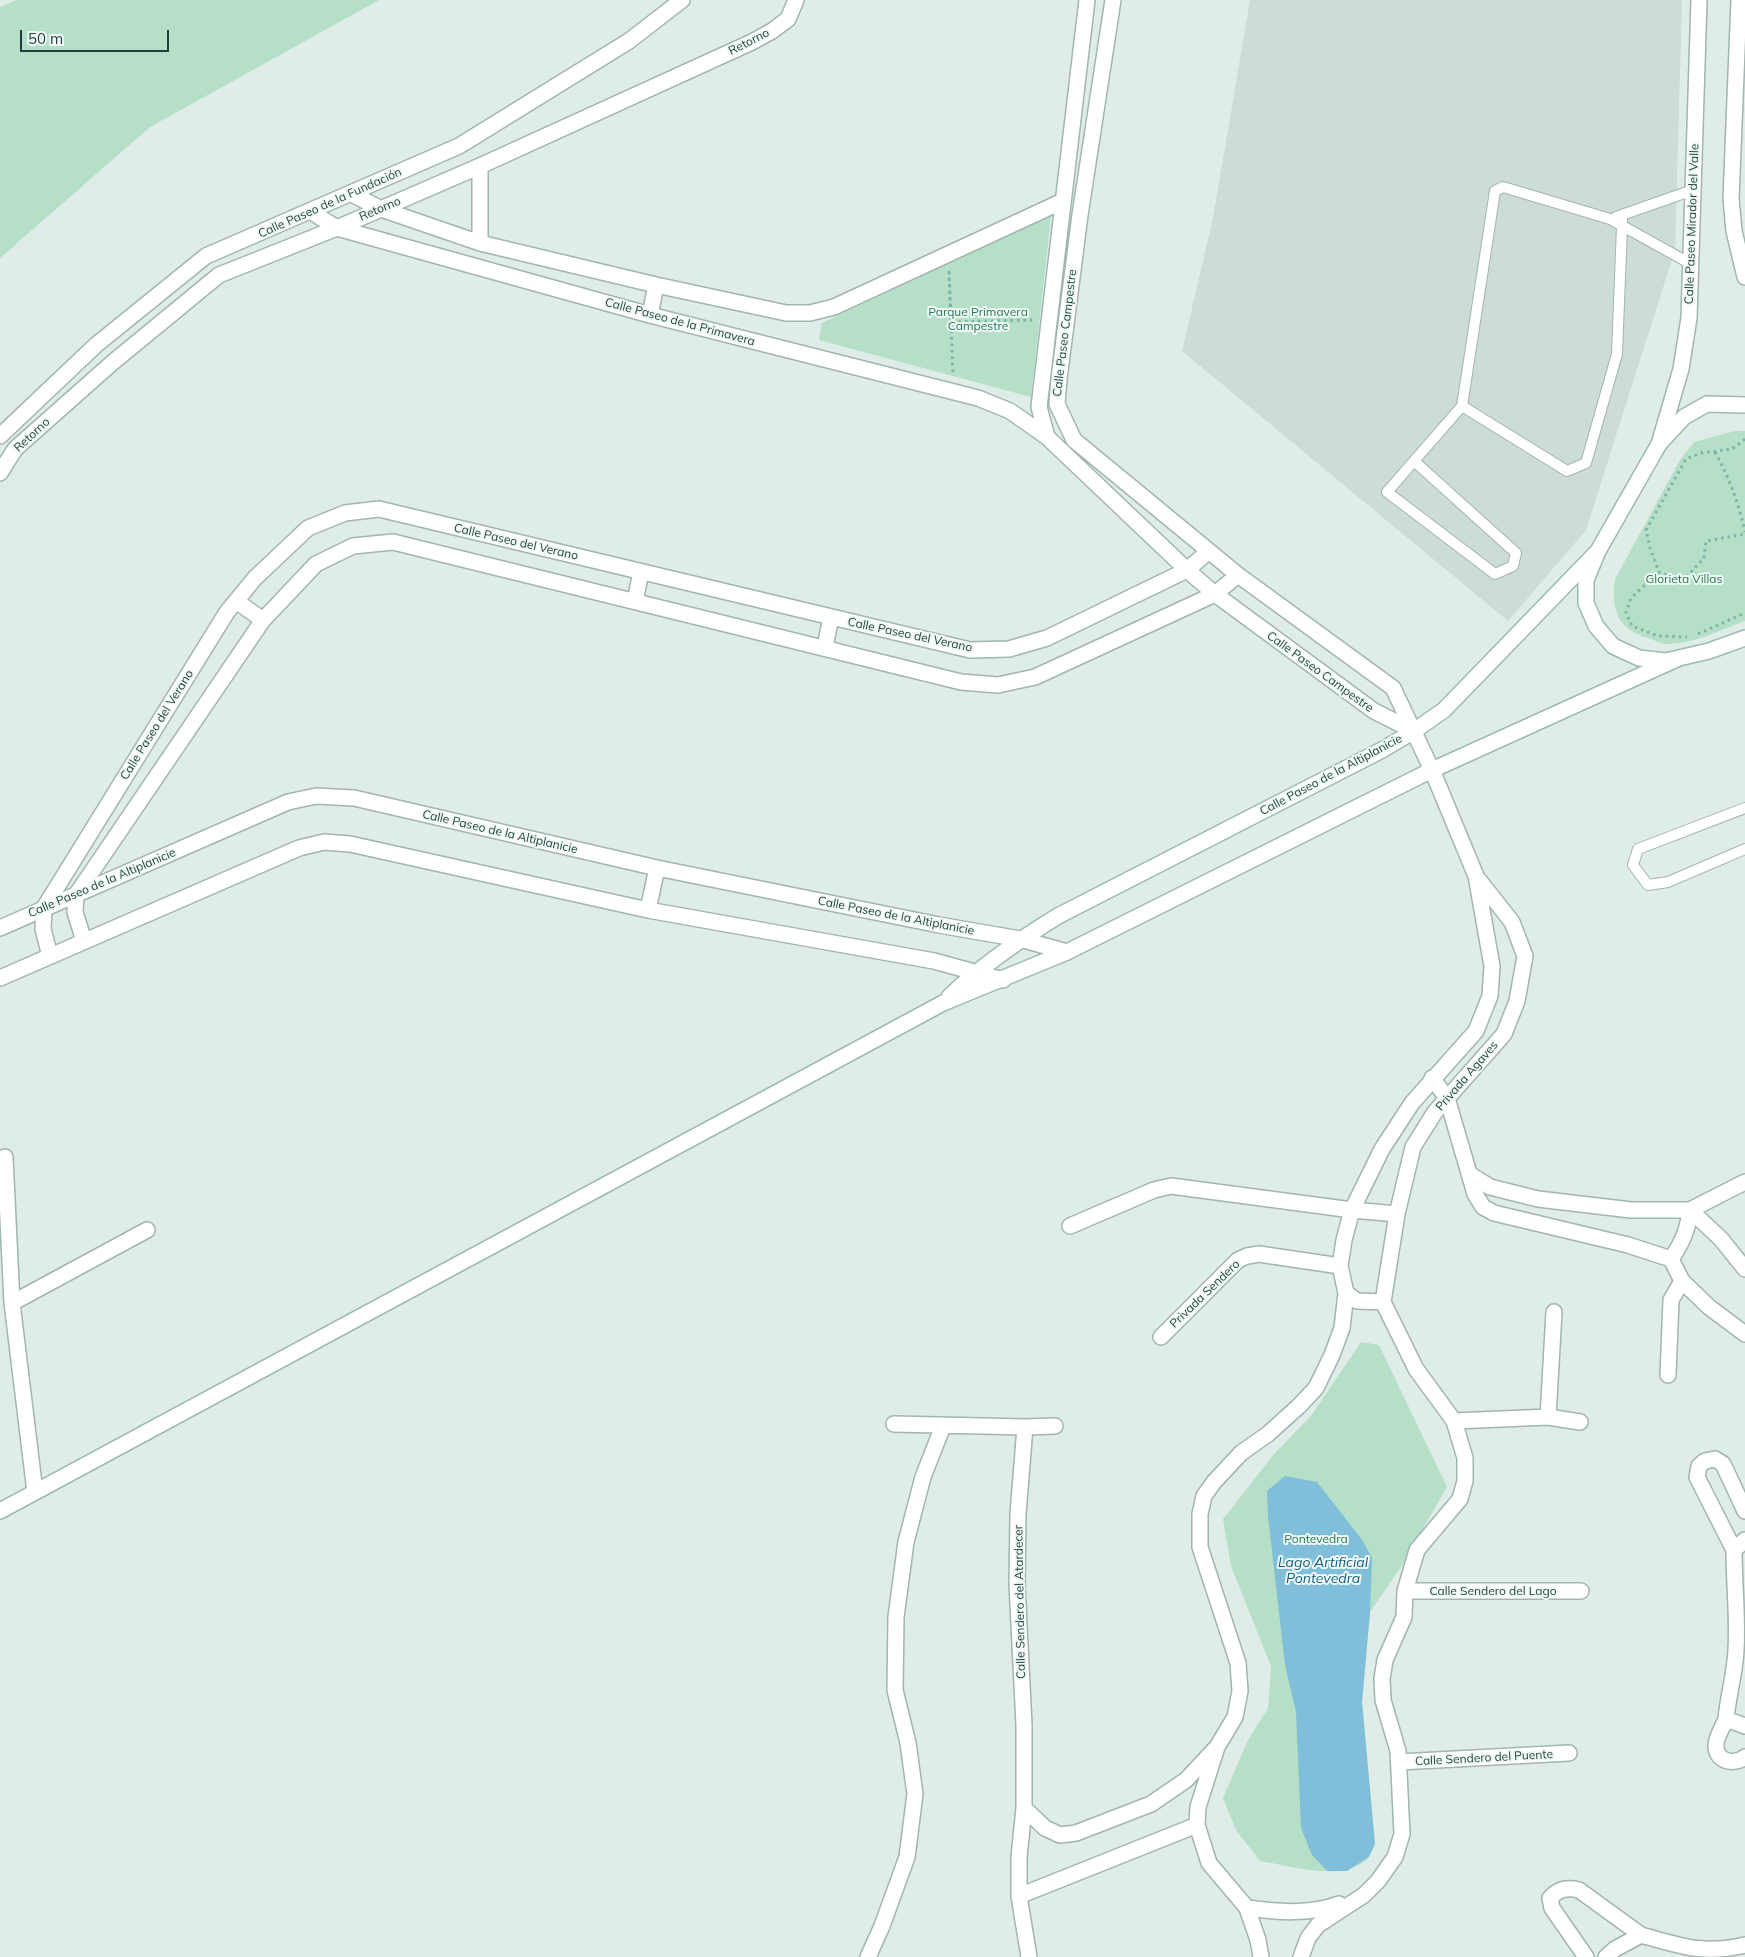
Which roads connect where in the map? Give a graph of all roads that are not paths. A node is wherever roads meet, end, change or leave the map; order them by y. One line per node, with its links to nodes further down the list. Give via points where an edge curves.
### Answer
1 (682, 0): 11 (street, Calle Paseo de la Fundación, via 629,41 460,146)
2 (796, 0): 8 (street, Retorno, via 788,19 752,42)
3 (1087, 0): 12 (street, Calle Paseo Campestre)
4 (1113, 0): 10 (street, Calle Paseo Campestre)
5 (1699, 0): 9 (street, Calle Paseo Mirador del Valle)
6 (1739, 0): 7 (street)
7 (1741, 72): 17 (street, via 1731,199)
8 (480, 166): 13 (street, Retorno); 18 (street)
9 (1693, 190): 15 (lane); 19 (street, Calle Paseo Mirador del Valle)
10 (1084, 191): 12 (street); 30 (street, Calle Paseo Campestre, via 1057,404 1074,440)
11 (350, 193): 13 (street); 14 (street, Calle Paseo de la Fundación)
12 (1063, 195): 21 (street, via 834,307 810,313 786,313); 26 (street, Calle Paseo Campestre, via 1039,407)
13 (381, 209): 16 (street, Retorno); 18 (street)
14 (310, 212): 16 (street, Calle Paseo de la Primavera); 25 (street, Calle Paseo de la Fundación, via 206,256 96,345)
15 (1622, 220): 19 (lane); 24 (lane, via 1503,187 1495,191); 24 (lane, via 1617,354 1586,463 1567,472)
16 (338, 228): 22 (street, Calle Paseo de la Primavera); 29 (street, Retorno, via 219,275 112,363 15,450)
17 (1739, 231): 20 (street)
18 (480, 243): 21 (street)
19 (1691, 264): 27 (street, Calle Paseo Mirador del Valle, via 1689,318 1681,369)
20 (1745, 277)
21 (656, 285): 22 (street)
22 (650, 315): 26 (street, Calle Paseo de la Primavera, via 978,398 1010,411)
23 (1745, 405): 27 (street, via 1707,404 1684,417)
24 (1462, 406): 28 (lane)
25 (0, 436)
26 (1047, 437): 32 (street, Calle Paseo Campestre)
27 (1659, 444): 31 (street)
28 (1414, 461): 28 (lane, via 1387,492 1495,574 1513,566 1516,553)
29 (0, 474)
30 (1209, 551): 32 (street, Calle Paseo del Verano); 34 (street, Calle Paseo Campestre)
31 (1598, 551): 42 (street, via 1586,580 1586,603 1596,626 1613,646 1639,658 1666,661); 43 (street, Calle Paseo de la Altiplanicie, via 1444,710)
32 (1187, 570): 35 (street, Calle Paseo Campestre); 38 (street, Calle Paseo del Verano, via 1047,638 1009,649 970,650)
33 (640, 572): 36 (street, Calle Paseo del Verano, via 379,509 345,513 308,528 255,578); 37 (street); 38 (street, Calle Paseo del Verano)
34 (1238, 575): 35 (street); 43 (street, Calle Paseo Campestre, via 1393,688)
35 (1216, 594): 41 (street, via 1035,677 998,684 961,682); 43 (street, Calle Paseo Campestre, via 1374,712)
36 (236, 601): 39 (street); 50 (street, Calle Paseo del Verano, via 226,612)
37 (635, 602): 39 (street, via 393,542 353,546 316,564); 41 (street)
38 (831, 617): 41 (street)
39 (263, 620): 49 (street)
40 (1745, 638): 42 (street)
41 (825, 647)
42 (1680, 658): 44 (street)
43 (1414, 732): 44 (street, Privada Agaves); 53 (street, Calle Paseo de la Altiplanicie, via 1058,916)
44 (1432, 770): 48 (street, Privada Agaves); 55 (street)
45 (1745, 808): 46 (lane, via 1638,849 1633,865 1648,885 1668,882)
46 (1745, 849)
47 (657, 868): 49 (street, Calle Paseo de la Altiplanicie, via 354,798 316,796 288,802); 51 (street); 53 (street, Calle Paseo de la Altiplanicie, via 939,926)
48 (1476, 876): 61 (street, Privada Agaves, via 1492,966 1490,996 1476,1030); 62 (street, Privada Agaves, via 1512,922 1525,956 1517,1001 1504,1034)
49 (76, 895): 50 (street, Calle Paseo de la Altiplanicie); 54 (street, via 75,912)
50 (44, 908): 52 (street, Calle Paseo de la Altiplanicie); 56 (street, via 43,929)
51 (648, 910): 54 (street, via 350,844 324,842 299,848); 57 (street)
52 (0, 928)
53 (1020, 939): 55 (street, Calle Paseo de la Altiplanicie); 57 (street, Calle Paseo de la Altiplanicie)
54 (84, 941): 56 (street)
55 (1067, 952): 59 (street)
56 (50, 956): 58 (street)
57 (976, 971): 59 (street); 60 (street, Calle Paseo de la Altiplanicie)
58 (0, 978)
59 (1003, 980): 60 (street)
60 (943, 1003): 89 (street)
61 (1432, 1078): 62 (street); 66 (street, Privada Agaves, via 1382,1149)
62 (1446, 1098): 64 (street); 68 (street, Privada Agaves, via 1413,1147)
63 (5, 1157): 77 (street)
64 (1469, 1174): 67 (street, via 1490,1188 1538,1199 1631,1210); 71 (street, via 1475,1194 1483,1206 1494,1213 1628,1245)
65 (1745, 1182): 67 (street)
66 (1352, 1210): 68 (street); 69 (street, via 1171,1186 1154,1190); 72 (street, Privada Agaves)
67 (1690, 1210): 71 (street, via 1688,1228); 73 (street, via 1721,1239)
68 (1397, 1214): 76 (street, Privada Agaves)
69 (1070, 1226)
70 (148, 1230): 77 (street)
71 (1670, 1259): 74 (street)
72 (1340, 1266): 75 (street); 80 (street, Privada Sendero, via 1259,1254 1247,1256 1238,1260)
73 (1745, 1269)
74 (1682, 1281): 79 (street); 81 (street, via 1671,1300)
75 (1346, 1293): 76 (street, via 1357,1301); 97 (street, via 1342,1328 1316,1388 1268,1434 1241,1453 1204,1496 1200,1514 1200,1547 1238,1663 1240,1691 1235,1717)
76 (1383, 1302): 83 (street, via 1416,1369)
77 (12, 1303): 89 (street)
78 (1554, 1312): 82 (street)
79 (1745, 1334)
80 (1161, 1336)
81 (1668, 1375)
82 (1548, 1417): 83 (street); 84 (street)
83 (1454, 1421): 93 (street, via 1465,1458 1465,1481 1460,1499 1417,1550)
84 (1580, 1422)
85 (894, 1424): 86 (street)
86 (943, 1426): 88 (street); 108 (street, via 923,1477 908,1533 896,1617 895,1690 908,1743 915,1794 907,1858)
87 (1055, 1426): 88 (street)
88 (1025, 1427): 101 (street, Calle Sendero del Atardecer, via 1018,1514 1017,1584 1024,1725)
89 (35, 1492): 90 (street)
90 (0, 1511)
91 (1745, 1511): 92 (street, via 1723,1464 1715,1459 1699,1466 1697,1477)
92 (1740, 1545): 95 (street, via 1734,1585 1736,1654)
93 (1406, 1591): 94 (street, Calle Sendero del Lago); 100 (street, via 1404,1616 1385,1660 1382,1679 1383,1700)
94 (1581, 1591)
95 (1726, 1719): 96 (street); 99 (street, via 1716,1751 1727,1761 1737,1762)
96 (1745, 1726)
97 (1217, 1746): 101 (street, via 1186,1780 1151,1804 1076,1833 1060,1835 1045,1828); 102 (street, via 1198,1807)
98 (1569, 1753): 100 (street, Calle Sendero del Puente)
99 (1745, 1758)
100 (1399, 1762): 103 (street, via 1402,1834 1395,1857)
101 (1024, 1808): 104 (street, Calle Sendero del Atardecer)
102 (1197, 1825): 104 (street); 105 (street, via 1209,1863)
103 (1364, 1895): 105 (street, via 1323,1910 1275,1912); 111 (street, via 1318,1925 1308,1938)
104 (1019, 1896): 109 (street, Calle Sendero del Atardecer)
105 (1247, 1908): 110 (street)
106 (1642, 1935): 107 (street, via 1707,1951); 112 (street, via 1579,1890 1569,1887 1558,1891 1550,1898 1552,1908); 113 (street)
107 (1745, 1946)
108 (868, 1957)
109 (1029, 1957)
110 (1261, 1957)
111 (1301, 1957)
112 (1586, 1957)
113 (1606, 1957)

